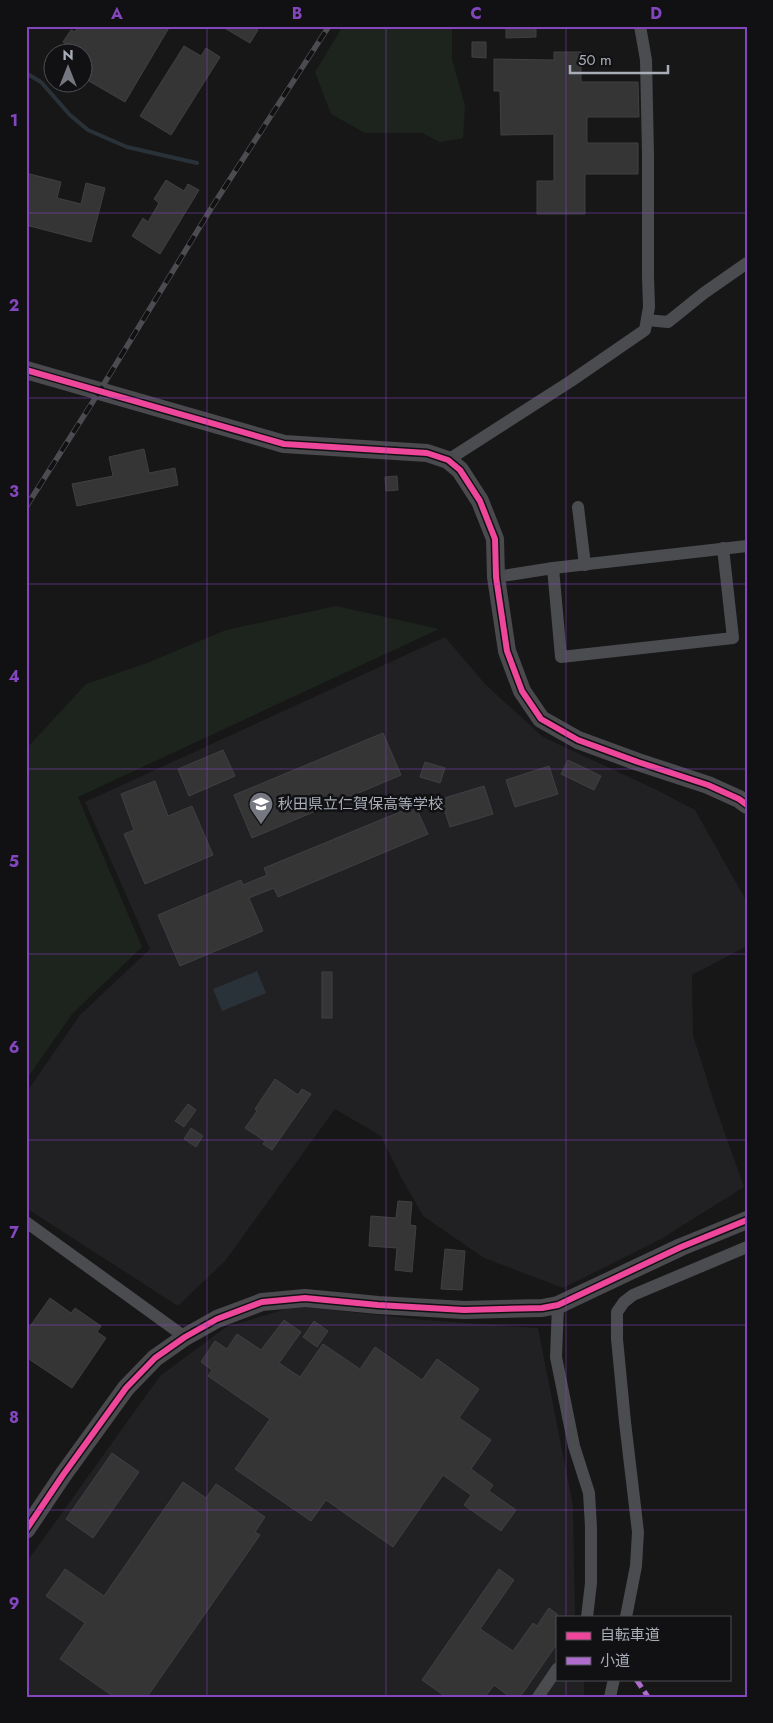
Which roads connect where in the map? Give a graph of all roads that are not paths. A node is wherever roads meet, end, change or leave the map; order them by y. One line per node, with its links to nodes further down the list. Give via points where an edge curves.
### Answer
1 (640, 26): 3 (street, via 646,60)
2 (747, 263): 3 (street, via 668,322)
3 (647, 320): 5 (street, via 645,330)
4 (26, 370): 5 (street, via 284,444 427,453)
5 (448, 460): 11 (street, via 460,470 480,500 495,540)
6 (578, 507): 9 (street)
7 (747, 546): 8 (street)
8 (723, 548): 9 (street); 10 (street, via 733,638 561,657)
9 (585, 564): 10 (street)
10 (553, 568): 11 (street)
11 (496, 576): 12 (street, via 507,650 522,691 541,719 578,740 708,785)
12 (747, 805)
13 (747, 1220): 16 (street)
14 (26, 1222): 17 (street)
15 (747, 1247): 20 (street, via 633,1295 617,1312 622,1395 638,1532 636,1566)
16 (558, 1305): 17 (street, via 464,1310 305,1298 262,1302 217,1319); 19 (street, via 556,1357 574,1446 589,1493 591,1584)
17 (185, 1337): 18 (street, via 154,1358 126,1388)
18 (26, 1530)
19 (587, 1616)
20 (626, 1616)
21 (556, 1670): 23 (street)
22 (614, 1680): 24 (street)
23 (538, 1697)
24 (610, 1697)

